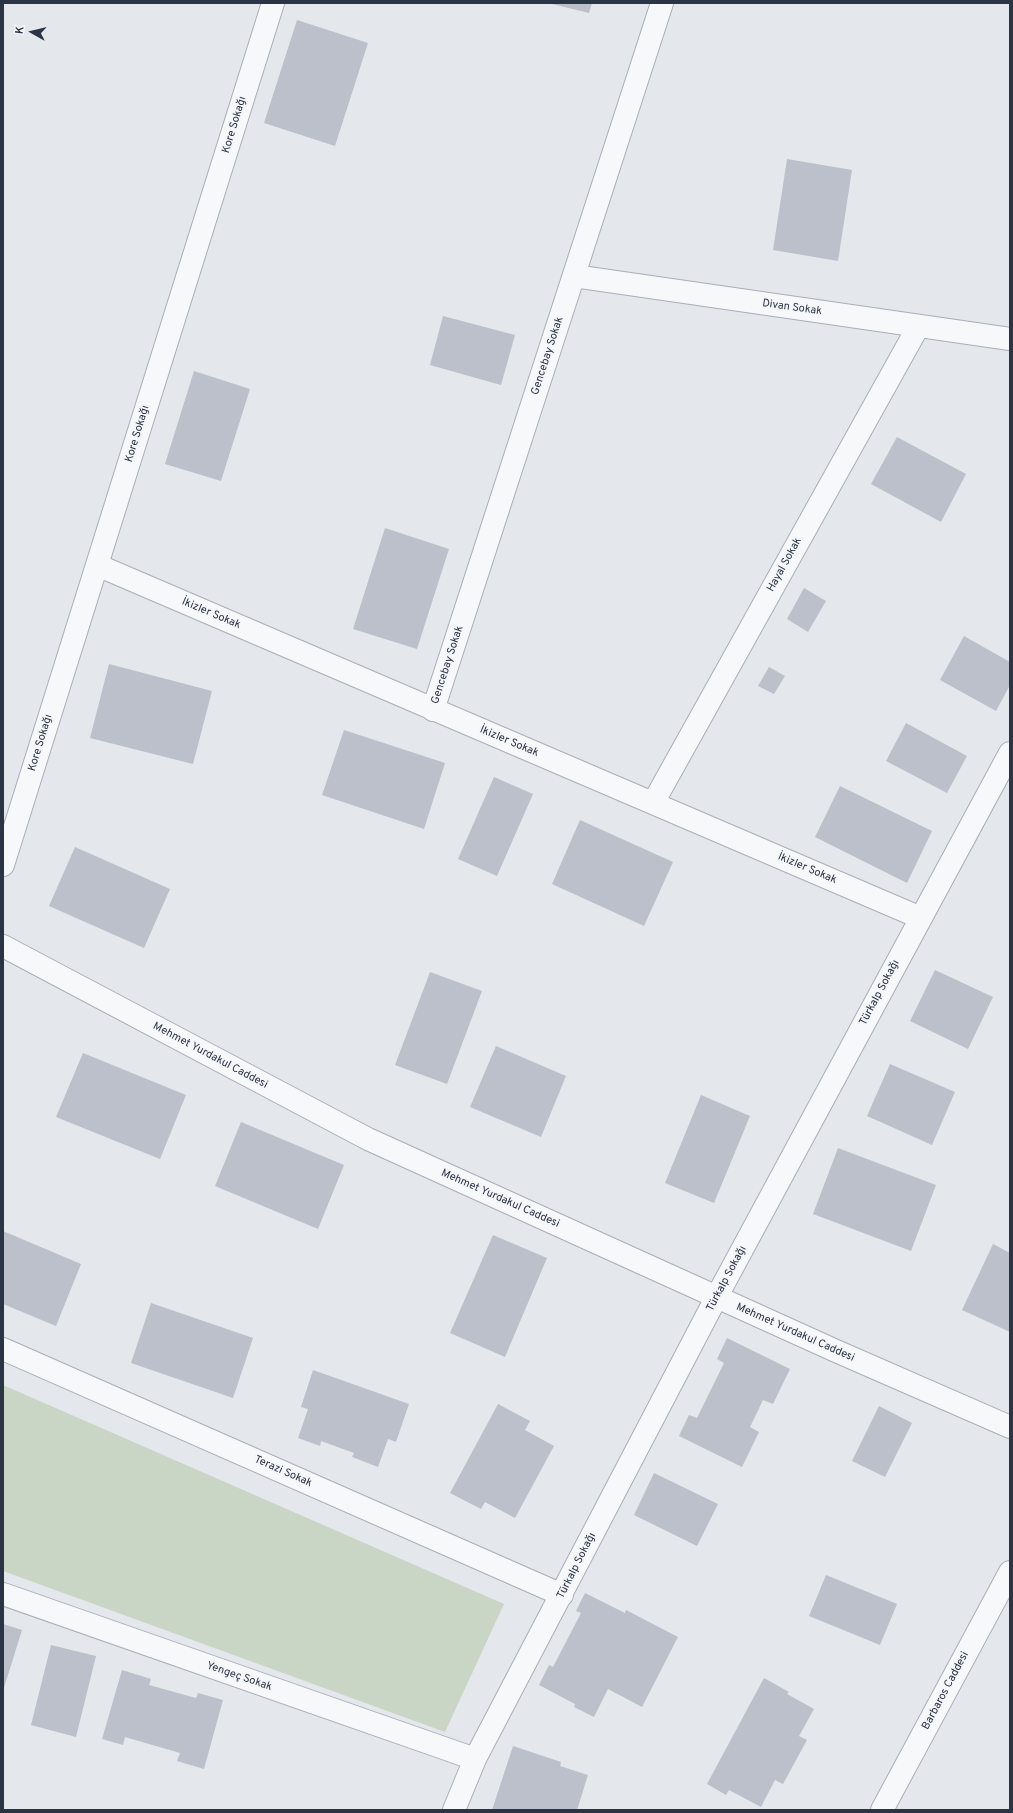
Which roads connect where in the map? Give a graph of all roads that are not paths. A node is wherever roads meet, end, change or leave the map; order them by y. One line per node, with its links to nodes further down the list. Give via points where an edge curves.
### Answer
1 (273, 3): 6 (street, Kore Sokağı)
2 (662, 3): 3 (street, Gencebay Sokak)
3 (574, 276): 4 (street, Divan Sokak); 7 (street, Gencebay Sokak)
4 (918, 327): 5 (street, Divan Sokak); 9 (street, Hayal Sokak)
5 (1010, 339)
6 (97, 566): 7 (street, İkizler Sokak); 10 (street, Kore Sokağı)
7 (434, 710): 9 (street, İkizler Sokak)
8 (1010, 753): 11 (street, Türkalp Sokağı)
9 (653, 803): 11 (street, İkizler Sokak)
10 (3, 865)
11 (921, 918): 13 (street, Türkalp Sokağı)
12 (3, 946): 13 (street, Mehmet Yurdakul Caddesi, via 368,1139)
13 (716, 1298): 15 (street, Mehmet Yurdakul Caddesi); 18 (street, Türkalp Sokağı)
14 (3, 1349): 18 (street, Terazi Sokak)
15 (1010, 1427)
16 (1010, 1572): 21 (street, Barbaros Caddesi)
17 (3, 1594): 19 (street, Yengeç Sokak)
18 (562, 1595): 19 (street, Türkalp Sokağı)
19 (475, 1759): 20 (street, Türkalp Sokağı)
20 (454, 1810)
21 (882, 1810)

